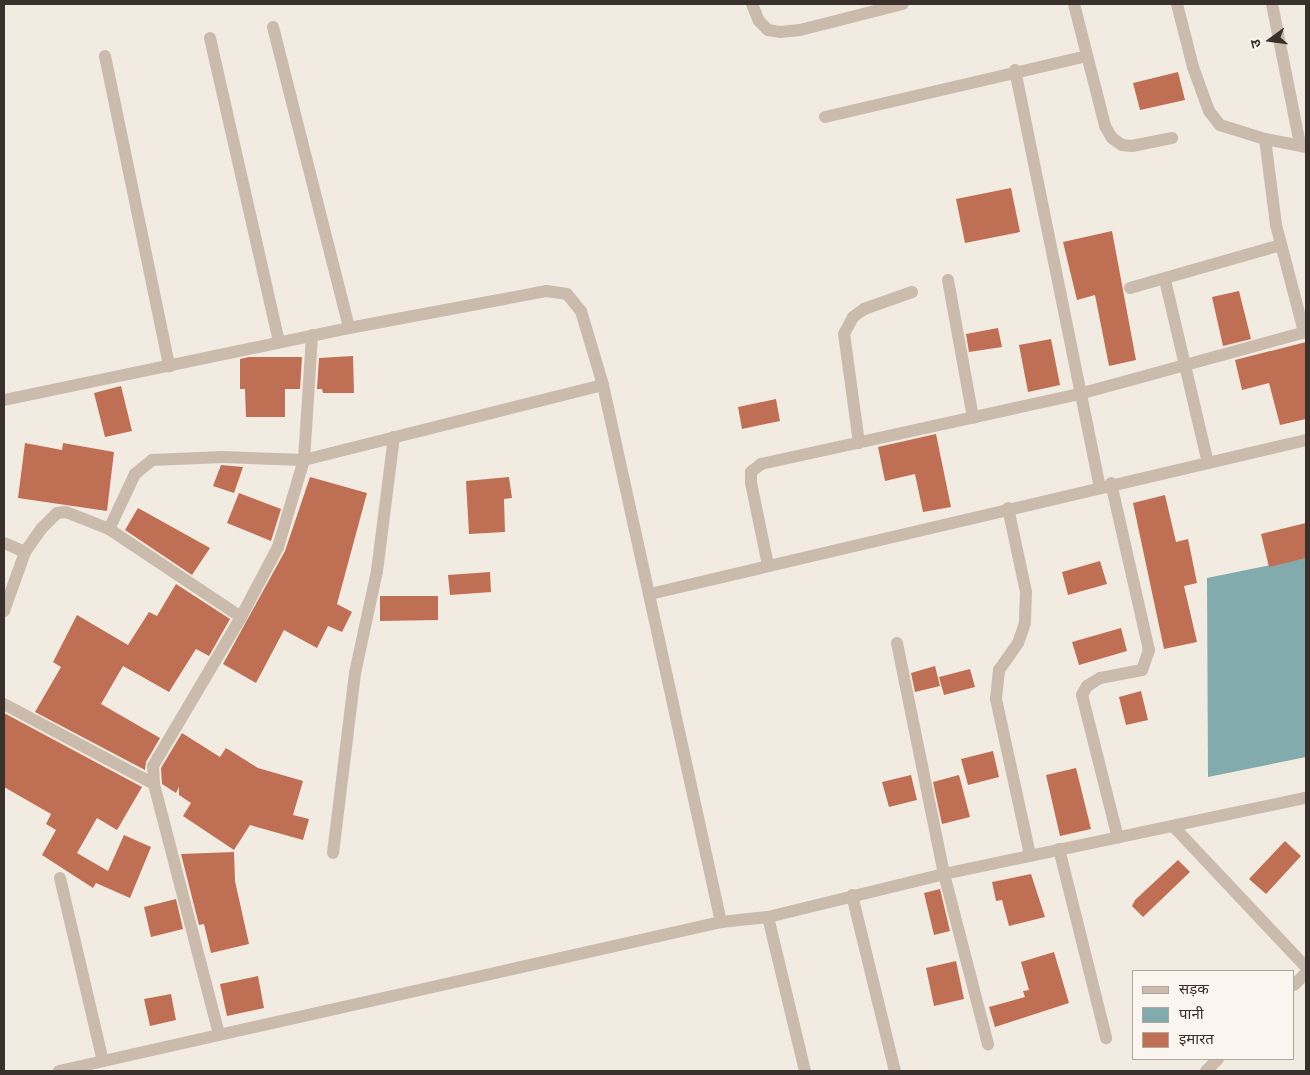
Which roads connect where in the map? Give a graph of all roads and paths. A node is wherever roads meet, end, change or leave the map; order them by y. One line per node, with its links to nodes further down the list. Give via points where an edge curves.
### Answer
1 (752, 4): 2 (street, via 759,21 768,30 780,32)
2 (903, 4)
3 (1074, 4): 9 (street)
4 (1177, 4): 13 (street, via 1193,67 1209,111 1220,125)
5 (1272, 4): 14 (street)
6 (274, 27): 20 (street)
7 (210, 38): 23 (street)
8 (105, 56): 25 (street)
9 (1087, 56): 10 (street); 12 (street, via 1105,126 1112,138 1122,145 1132,146)
10 (1015, 70): 11 (street); 27 (street)
11 (825, 117)
12 (1172, 138)
13 (1265, 139): 14 (street); 15 (street)
14 (1303, 145)
15 (1282, 245): 17 (street); 21 (street)
16 (948, 280): 29 (street)
17 (1164, 280): 18 (street); 24 (street)
18 (1130, 288)
19 (912, 292): 32 (street, via 864,309 853,317 844,334)
20 (349, 328): 22 (street); 26 (street, via 546,291 567,294 582,311)
21 (1305, 332): 24 (street)
22 (312, 335): 23 (street); 33 (street)
23 (279, 342): 25 (street)
24 (1183, 364): 27 (street); 34 (street)
25 (169, 366): 28 (street)
26 (603, 385): 30 (street); 41 (street)
27 (1083, 393): 29 (street); 35 (street)
28 (4, 400)
29 (973, 418): 32 (street)
30 (394, 437): 33 (street); 51 (street, via 377,571 355,673)
31 (1306, 440): 34 (street)
32 (859, 443): 40 (street, via 761,464 751,472)
33 (304, 460): 37 (street, via 223,457 152,460 136,474); 43 (street, via 278,547)
34 (1208, 463): 35 (street)
35 (1105, 485): 36 (street); 49 (street, via 1149,650 1142,670 1100,678 1087,686 1082,695)
36 (1008, 508): 40 (street); 52 (street, via 1026,592 1025,623 1018,643 999,670 996,699)
37 (109, 529): 39 (street, via 76,514 57,513); 43 (street)
38 (4, 543): 39 (street)
39 (25, 552): 42 (street)
40 (768, 565): 41 (street)
41 (650, 594): 57 (street)
42 (4, 610)
43 (241, 617): 46 (street, via 156,757)
44 (897, 643): 53 (street)
45 (4, 704): 46 (street)
46 (154, 784): 61 (street)
47 (1306, 798): 48 (street)
48 (1173, 826): 49 (street); 58 (street)
49 (1118, 838): 50 (street)
50 (1059, 849): 52 (street); 62 (street)
51 (334, 853)
52 (1030, 855): 53 (street)
53 (944, 874): 55 (street); 63 (street)
54 (60, 878): 65 (street)
55 (852, 895): 56 (street); 68 (street)
56 (768, 917): 57 (street); 67 (street)
57 (722, 922): 61 (street)
58 (1306, 967)
59 (1306, 973): 60 (street)
60 (1295, 984)
61 (219, 1034): 65 (street)
62 (1106, 1038)
63 (988, 1044)
64 (1217, 1060): 69 (street)
65 (103, 1061): 66 (street)
66 (59, 1071)
67 (805, 1071)
68 (895, 1071)
69 (1206, 1071)

